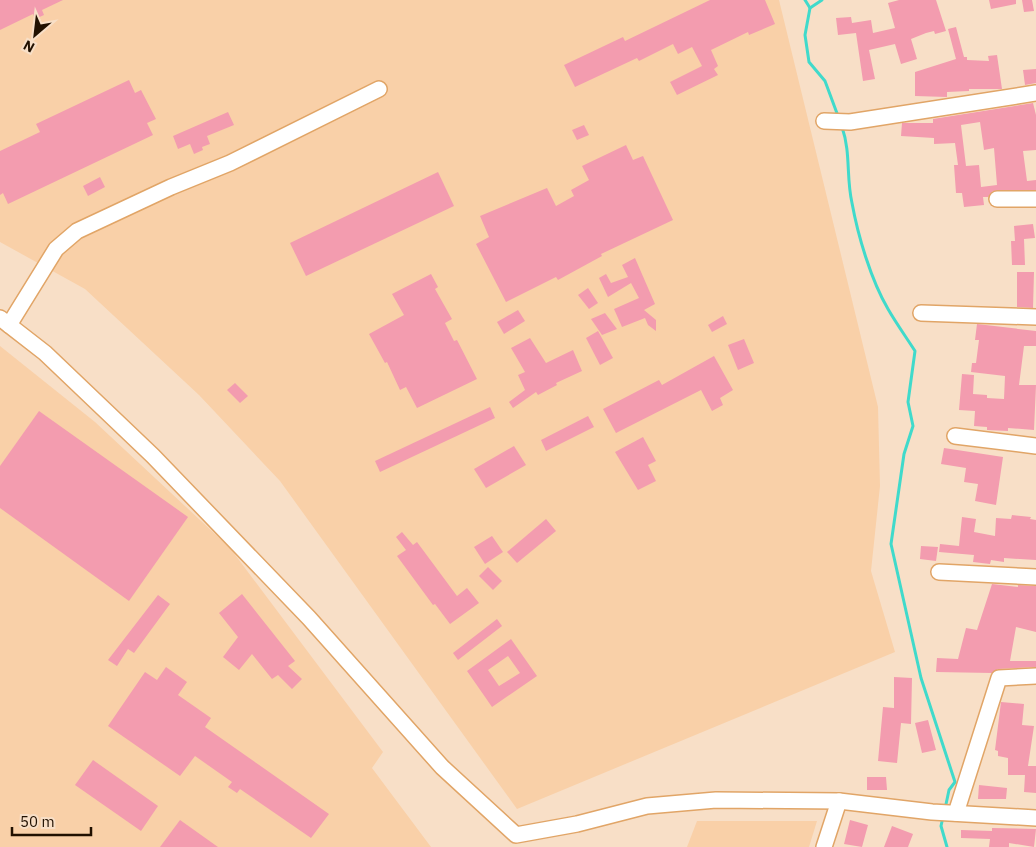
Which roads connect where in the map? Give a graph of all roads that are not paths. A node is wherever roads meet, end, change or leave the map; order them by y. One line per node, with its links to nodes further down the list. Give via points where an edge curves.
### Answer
1 (378, 89): 8 (street, via 238,159 77,231 56,249)
2 (1036, 93): 3 (street, via 850,122)
3 (824, 121)
4 (997, 199): 5 (street)
5 (1036, 199)
6 (921, 313): 7 (street)
7 (1036, 316)
8 (4, 322): 17 (street, via 45,353 153,456 310,618 442,767)
9 (955, 436): 10 (street)
10 (1036, 446)
11 (939, 572): 12 (street)
12 (1036, 577)
13 (1032, 676): 15 (street, via 999,678)
14 (839, 801): 15 (street); 17 (street, via 716,800 647,806); 18 (street)
15 (956, 813): 16 (street)
16 (1036, 818)
17 (516, 841)
18 (824, 847)

